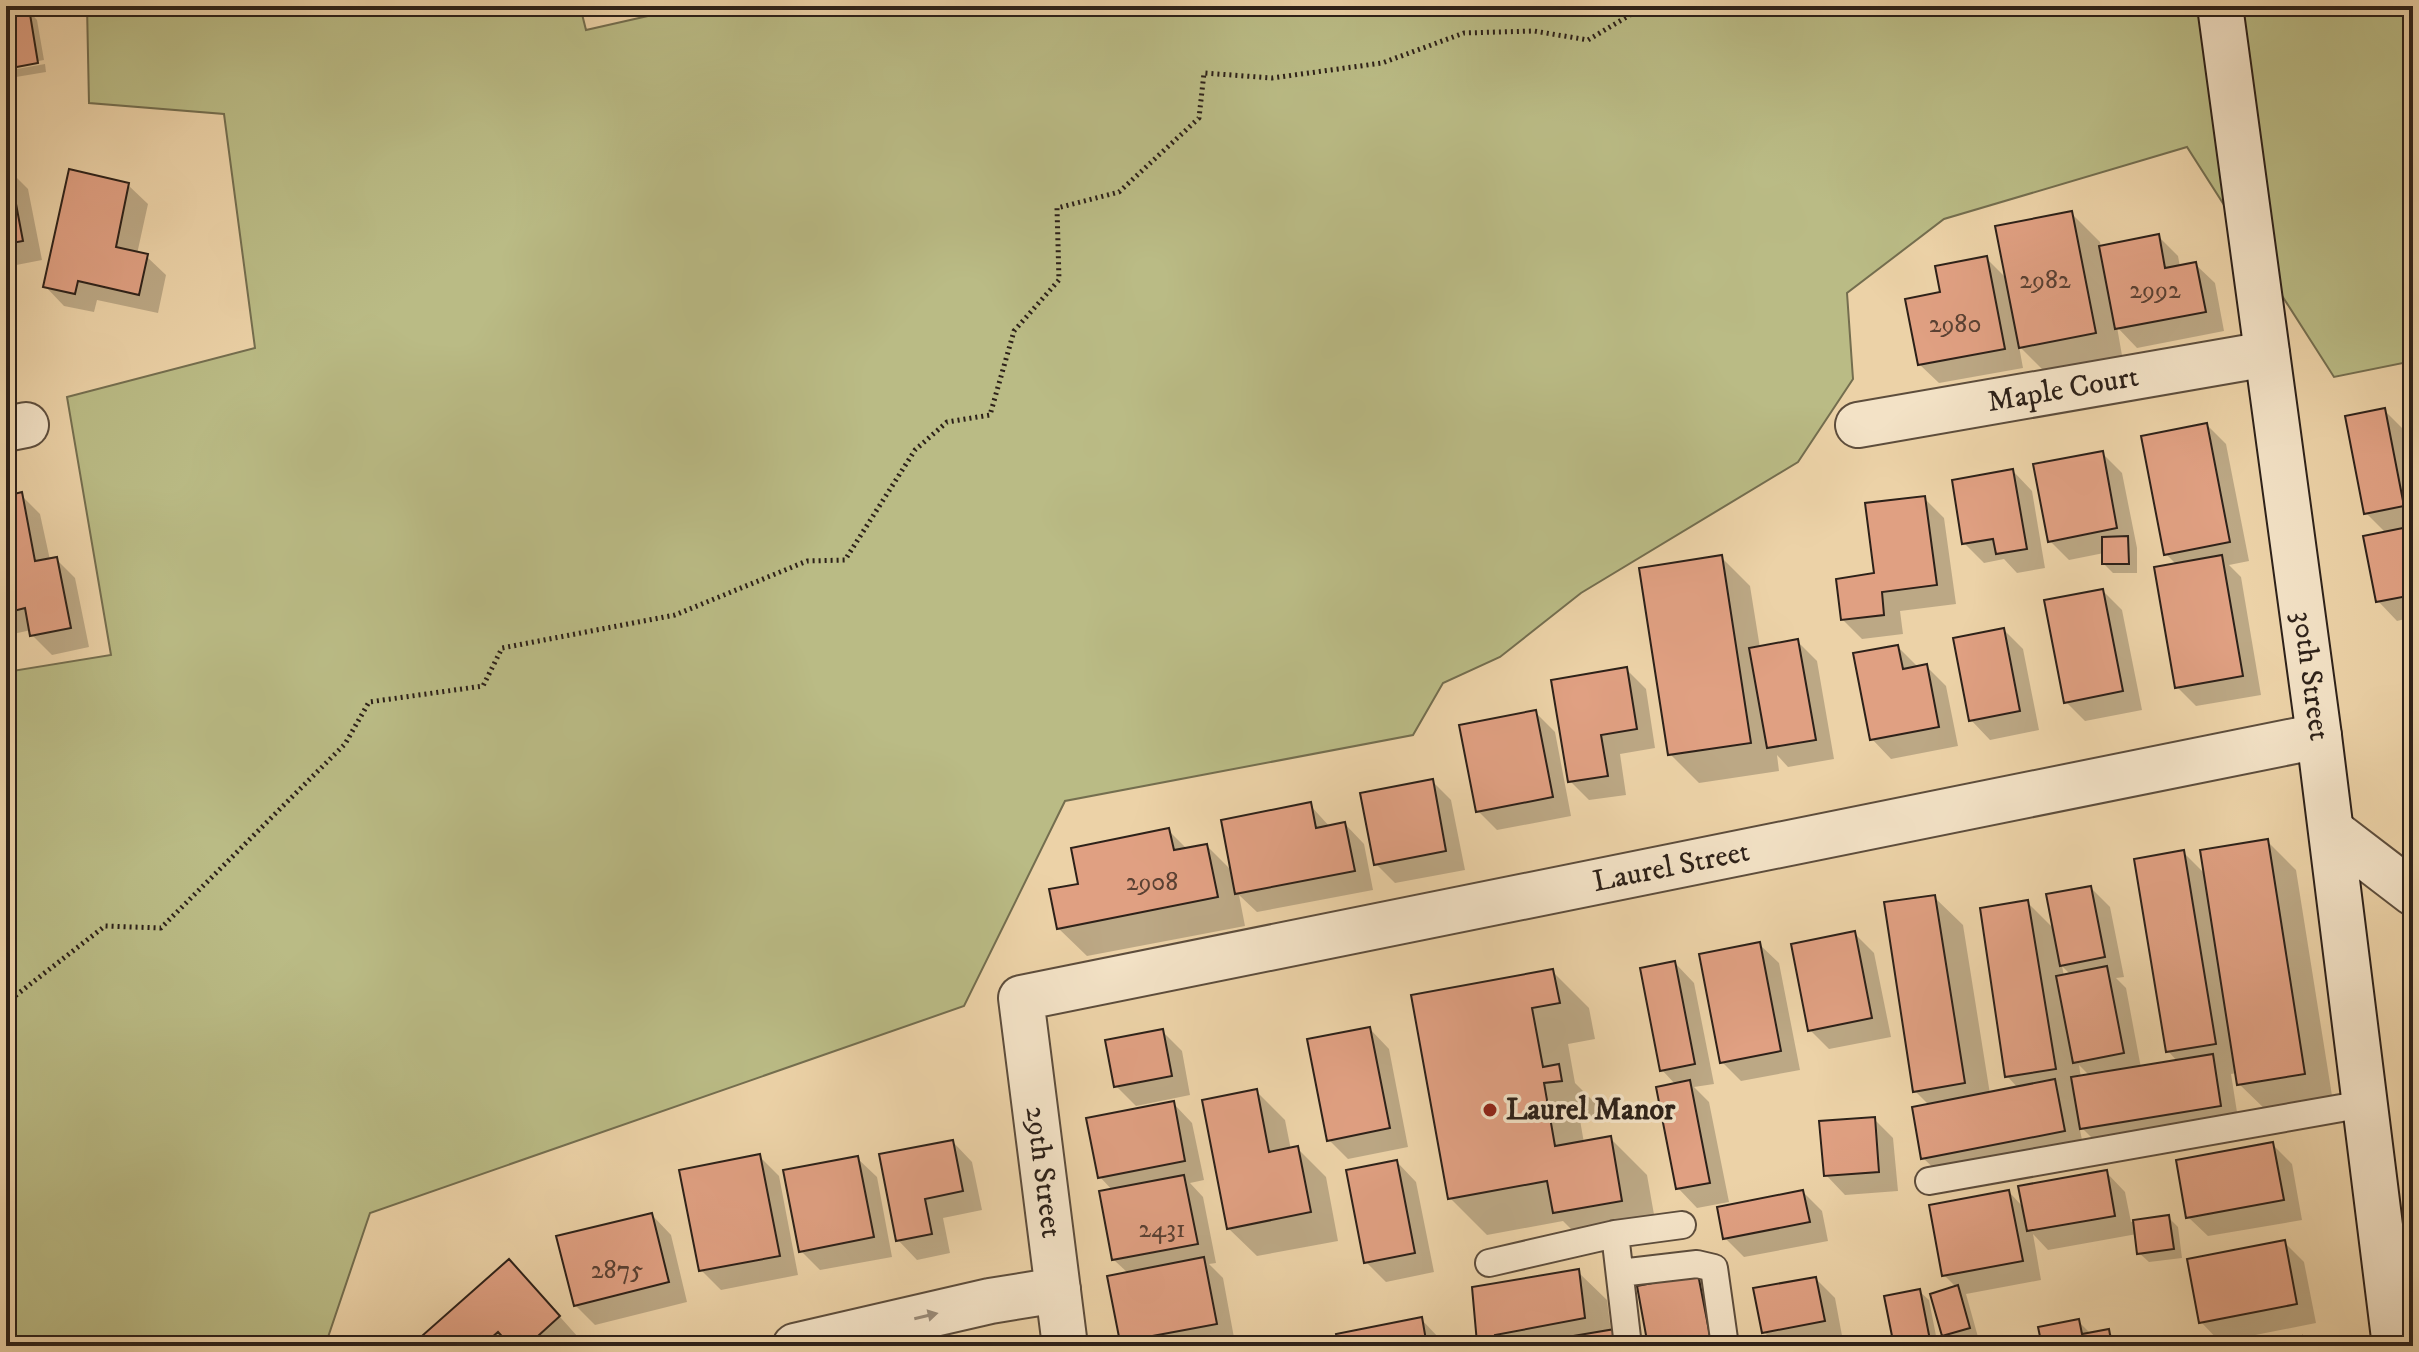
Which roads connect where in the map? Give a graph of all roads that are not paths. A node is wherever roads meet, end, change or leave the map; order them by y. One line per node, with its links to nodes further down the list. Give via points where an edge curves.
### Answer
1 (2220, 6): 2 (street, 30th Street)
2 (2267, 354): 3 (street, Maple Court); 4 (street, 30th Street)
3 (1858, 425)
4 (2319, 736): 5 (street, 30th Street); 7 (street, Laurel Street)
5 (2332, 831): 6 (street); 8 (street, 30th Street)
6 (2413, 893)
7 (1021, 998): 14 (street, 29th Street)
8 (2364, 1104): 9 (lane); 19 (street, 30th Street)
9 (1929, 1181)
10 (1682, 1225): 11 (lane)
11 (1615, 1234): 12 (lane); 13 (lane)
12 (1489, 1263)
13 (1620, 1273): 17 (lane); 18 (lane, via 1697,1264 1714,1268)
14 (1058, 1290): 15 (street, one-way to 14); 16 (street, 29th Street)
15 (795, 1346)
16 (1065, 1346)
17 (1628, 1346)
18 (1725, 1346)
19 (2395, 1346)

